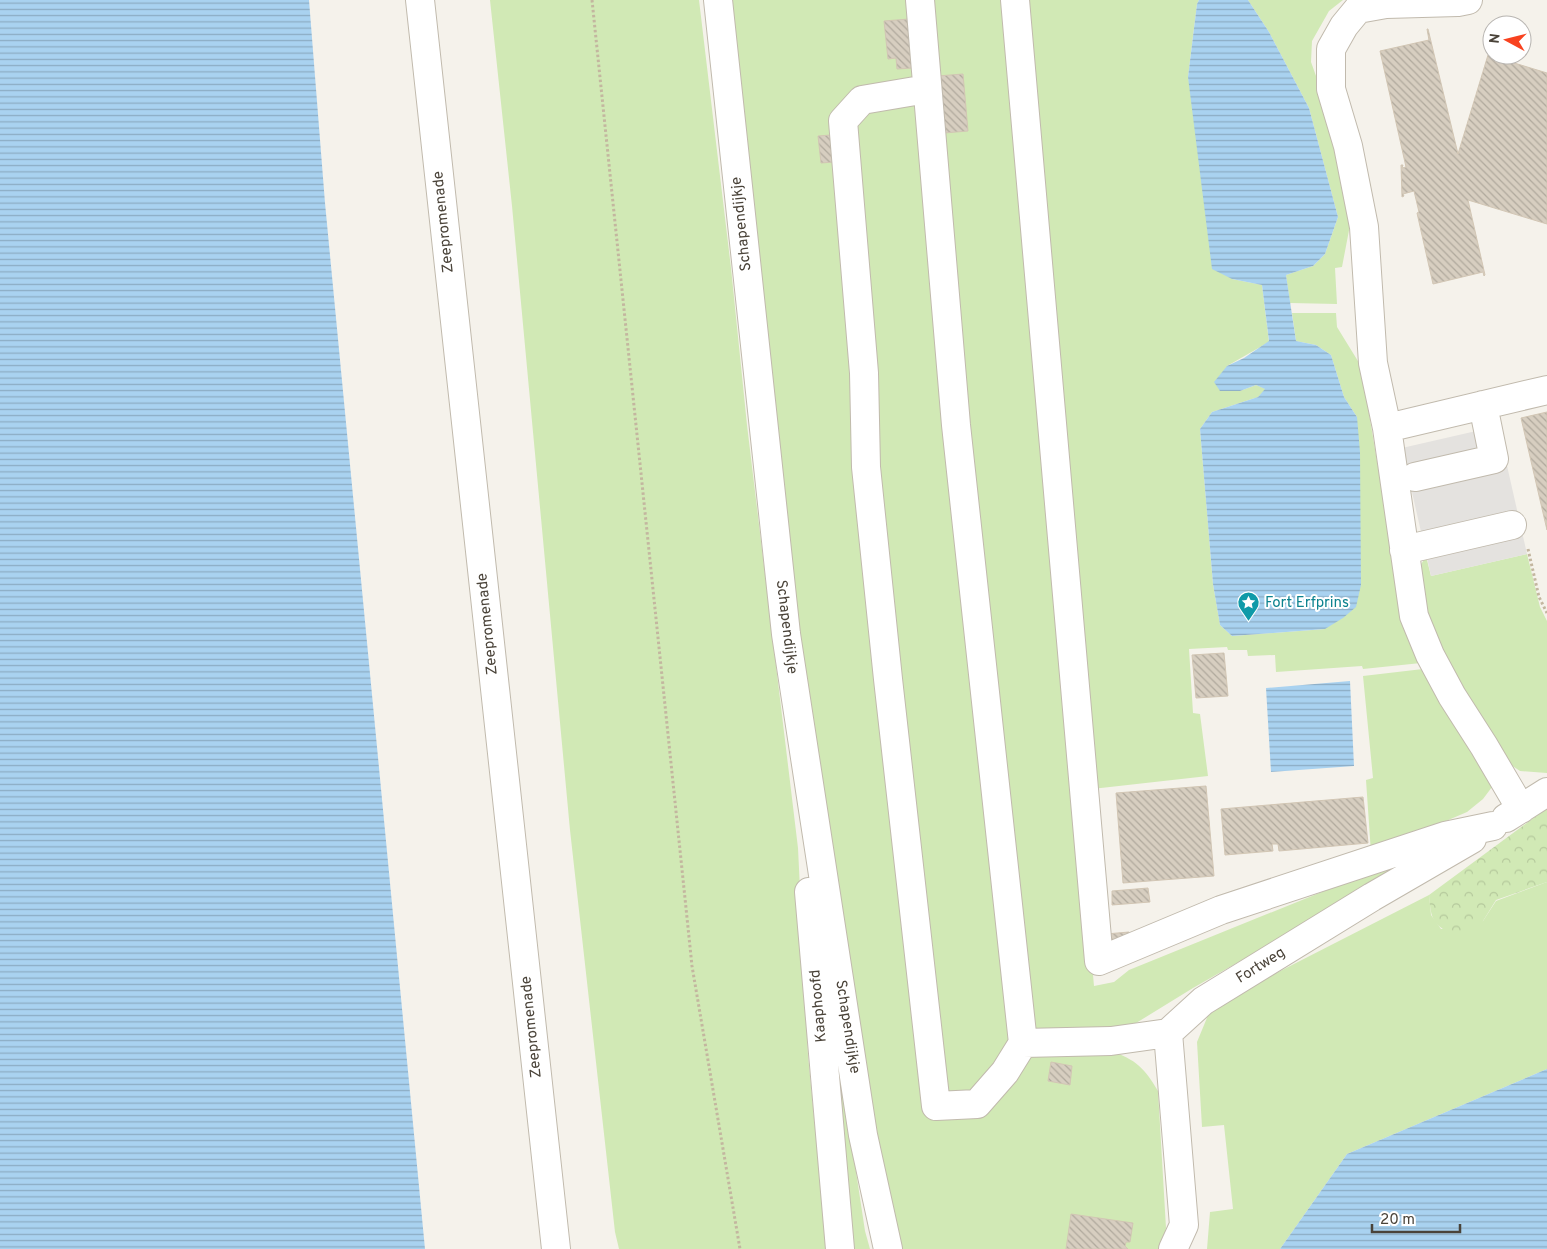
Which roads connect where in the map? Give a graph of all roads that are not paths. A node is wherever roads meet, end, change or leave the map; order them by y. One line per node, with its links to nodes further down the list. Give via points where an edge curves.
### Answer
1 (420, 0): 19 (street, Zeepromenade)
2 (718, 0): 13 (street, Schapendijkje, via 785,625)
3 (920, 0): 6 (street)
4 (1015, 0): 16 (street, via 1099,962 1220,910 1445,836)
5 (1468, 0): 9 (street, via 1386,4 1358,9 1331,49 1331,89 1348,146 1364,227 1373,363)
6 (927, 89): 18 (street, via 956,425); 18 (street, via 862,100 843,121 864,374 866,467 936,1106 977,1104 1005,1072)
7 (1547, 390): 8 (street)
8 (1483, 405): 9 (street); 10 (street, via 1494,459)
9 (1386, 428): 12 (street)
10 (1414, 476)
11 (1512, 525): 12 (street)
12 (1404, 550): 15 (street, via 1414,616 1430,655)
13 (807, 764): 20 (street, Kaaphoofd, via 800,788); 21 (street, Schapendijkje, via 863,1135)
14 (1547, 792): 15 (street, Fortweg)
15 (1521, 809): 16 (street, Fortweg)
16 (1493, 826): 17 (street, Fortweg, via 1204,1001)
17 (1168, 1033): 18 (street, via 1111,1041); 22 (street, via 1184,1224)
18 (1023, 1043)
19 (556, 1249)
20 (840, 1249)
21 (888, 1249)
22 (1173, 1249)

